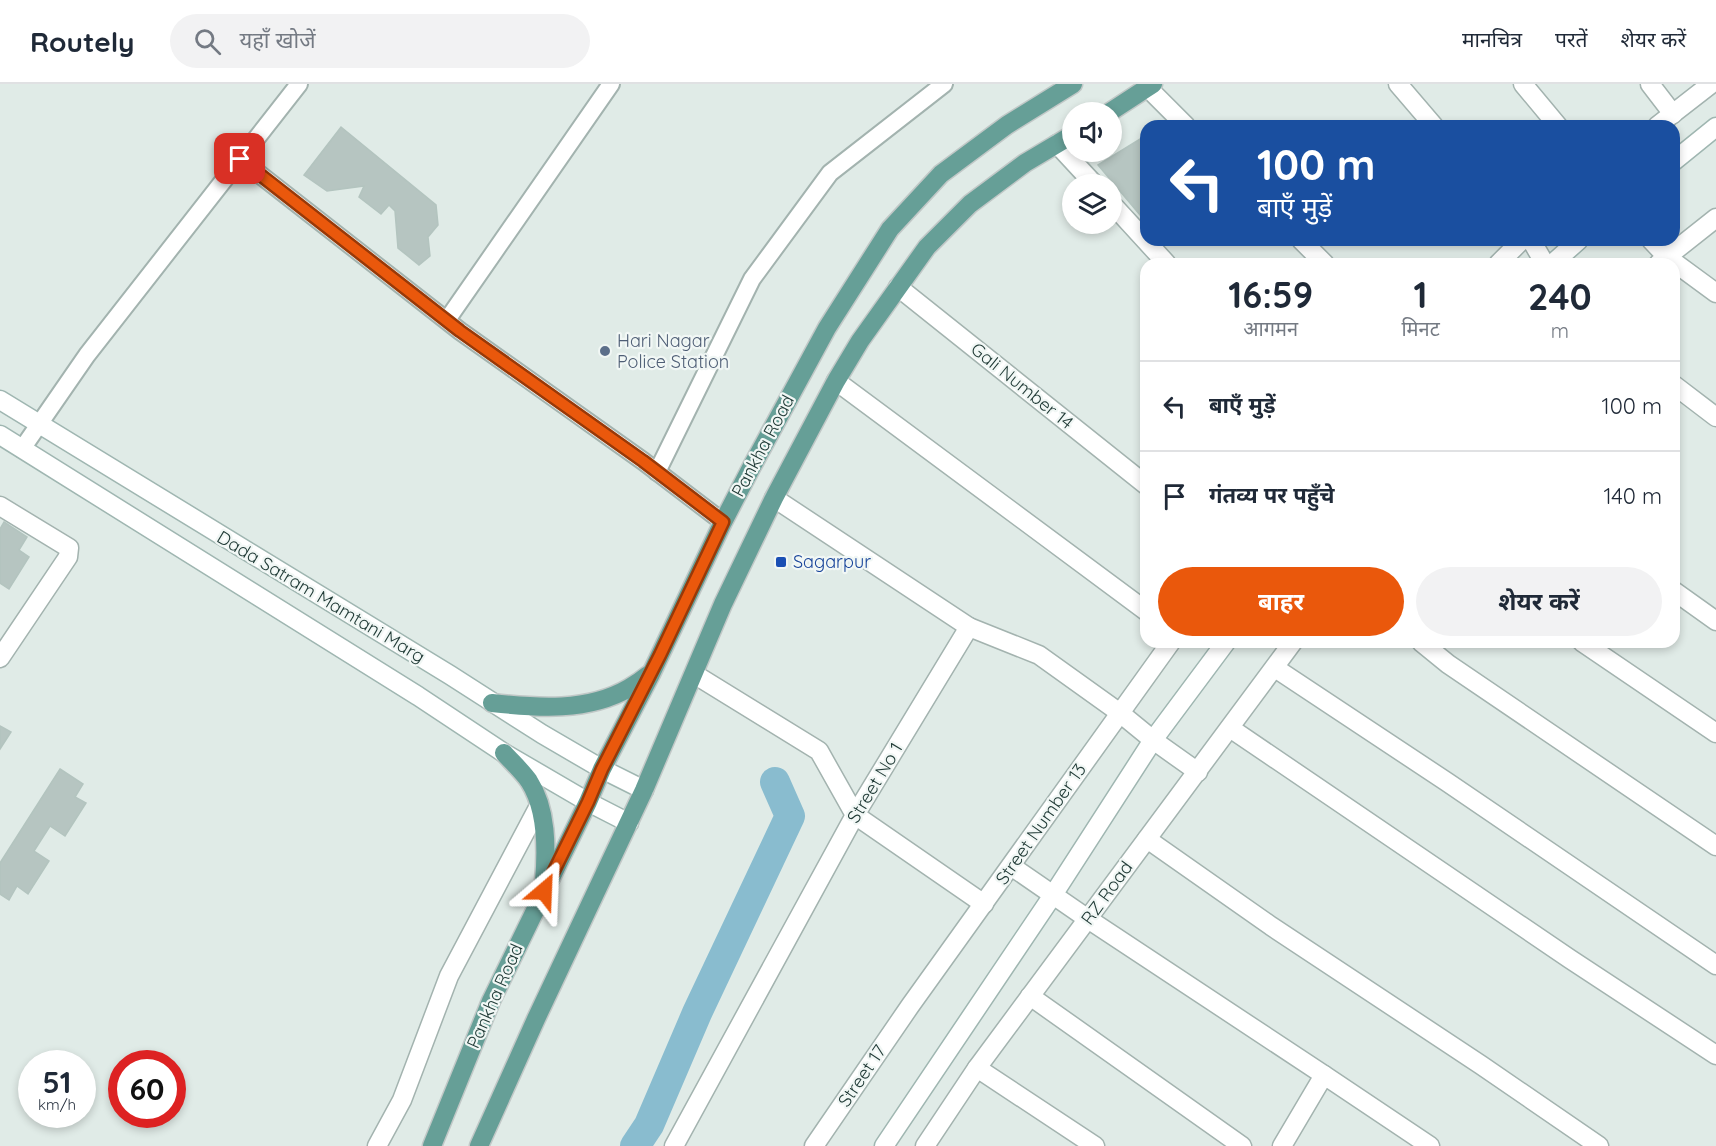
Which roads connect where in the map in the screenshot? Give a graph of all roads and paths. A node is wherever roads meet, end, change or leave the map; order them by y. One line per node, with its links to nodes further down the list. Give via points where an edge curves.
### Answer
1 (299, 84): 19 (lane)
2 (611, 84): 35 (lane)
3 (944, 84): 43 (lane, via 830,172 752,279)
4 (1073, 84): 47 (main road, Pankha Road, via 1007,125 941,174 890,230 827,328)
5 (1398, 84): 13 (street)
6 (1523, 84): 14 (street)
7 (1650, 84): 11 (street)
8 (1711, 84): 11 (street)
9 (1151, 86): 10 (main road); 12 (street)
10 (1122, 104)
11 (1673, 114): 15 (street)
12 (1181, 120)
13 (1429, 120)
14 (1553, 120)
15 (1665, 120)
16 (1716, 128): 18 (street)
17 (1062, 141): 33 (main road, Pankha Road, via 970,204 927,247)
18 (1680, 156)
19 (240, 159): 35 (lane); 40 (lane, via 87,355)
20 (1122, 215): 22 (street)
21 (1716, 218): 31 (street)
22 (1140, 235)
23 (1150, 246): 27 (street)
24 (1307, 246): 28 (street)
25 (1516, 246): 29 (street)
26 (1572, 246): 30 (street)
27 (1162, 258)
28 (1319, 258)
29 (1504, 258)
30 (1559, 258)
31 (1667, 258)
32 (1680, 271): 34 (street)
33 (898, 287): 36 (main road, Pankha Road); 44 (street, Gali Number 14)
34 (1716, 293)
35 (447, 320): 43 (lane)
36 (836, 381): 45 (main road, Pankha Road); 49 (street)
37 (1680, 390): 39 (street)
38 (0, 400): 40 (street, Dada Satram Mamtani Marg)
39 (1716, 417)
40 (39, 424): 42 (lane); 61 (street, Dada Satram Mamtani Marg)
41 (0, 435): 42 (street, Dada Satram Mamtani Marg)
42 (22, 449): 66 (street, Dada Satram Mamtani Marg)
43 (657, 472): 47 (lane)
44 (1140, 480)
45 (774, 498): 51 (street); 60 (main road, Pankha Road)
46 (0, 506): 57 (street, via 69,548 68,557)
47 (723, 522): 59 (main road, Pankha Road)
48 (1680, 595): 50 (street)
49 (1140, 607)
50 (1716, 621)
51 (969, 627): 62 (street, via 1039,655); 72 (street, Street No 1)
52 (1167, 648): 62 (street, Street Number 13)
53 (1222, 648): 65 (street)
54 (1289, 648): 58 (street, RZ Road)
55 (1428, 648): 75 (street)
56 (1591, 648): 64 (street)
57 (0, 658)
58 (1275, 668): 63 (street, RZ Road); 81 (street)
59 (651, 674): 61 (main road, via 628,689 581,704 546,707); 67 (main road, Pankha Road)
60 (694, 674): 69 (main road, Pankha Road); 72 (street, via 819,751)
61 (492, 703): 67 (street, Dada Satram Mamtani Marg)
62 (1120, 713): 65 (street); 76 (street, Street Number 13)
63 (1230, 728): 68 (street, RZ Road); 84 (street)
64 (1716, 733)
65 (1153, 740): 68 (street); 78 (street)
66 (504, 753): 70 (street, Dada Satram Mamtani Marg); 71 (main road, via 534,789)
67 (602, 769): 69 (street, Dada Satram Mamtani Marg); 70 (main road, Pankha Road)
68 (1197, 772): 74 (street, RZ Road)
69 (644, 790): 73 (main road, Pankha Road)
70 (588, 802): 73 (street, Dada Satram Mamtani Marg); 77 (main road, Pankha Road)
71 (539, 806): 77 (main road, via 545,840); 87 (street, via 449,976 402,1100)
72 (855, 815): 79 (street); 90 (street, Street No 1)
73 (628, 823): 89 (main road, Pankha Road)
74 (1147, 839): 80 (street, RZ Road); 98 (street)
75 (1716, 846)
76 (1011, 866): 78 (street); 79 (street, Street Number 13)
77 (544, 891): 88 (main road, Pankha Road, via 491,1001)
78 (1053, 895): 80 (street); 92 (street)
79 (984, 904): 83 (street, Street Number 13)
80 (1088, 919): 82 (street, RZ Road); 86 (street)
81 (1716, 965)
82 (1030, 996): 85 (street, RZ Road); 95 (street)
83 (910, 1006): 91 (street, Street 17)
84 (1716, 1055)
85 (977, 1068): 93 (street, RZ Road); 94 (street)
86 (1324, 1075): 96 (street); 97 (street)
87 (377, 1146)
88 (432, 1146)
89 (479, 1146)
90 (674, 1146)
91 (814, 1146)
92 (884, 1146)
93 (925, 1146)
94 (1095, 1146)
95 (1242, 1146)
96 (1282, 1146)
97 (1428, 1146)
98 (1599, 1146)

